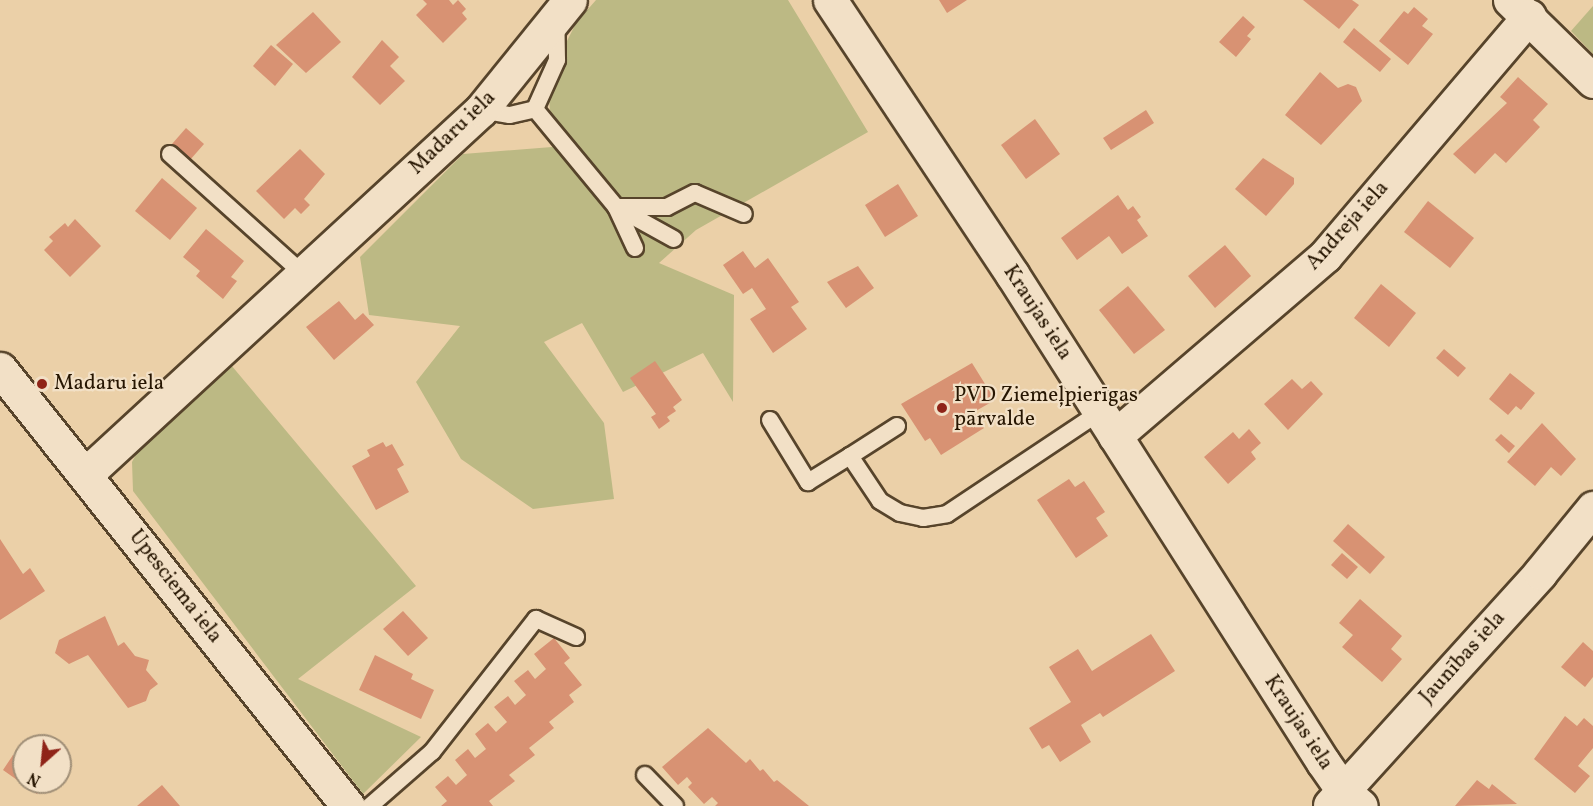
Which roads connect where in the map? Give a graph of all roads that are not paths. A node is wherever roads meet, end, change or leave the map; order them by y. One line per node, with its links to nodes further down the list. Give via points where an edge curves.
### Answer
1 (830, 0): 15 (street, Kraujas iela)
2 (1520, 8): 4 (street); 15 (street, Andreja iela, via 1325,256)
3 (563, 9): 5 (lane, via 557,60); 6 (street, Madaru iela)
4 (1593, 81)
5 (535, 109): 6 (lane, via 510,115); 8 (lane)
6 (481, 110): 12 (street, Madaru iela)
7 (170, 154): 12 (lane)
8 (616, 207): 9 (lane, via 667,207 695,193); 10 (lane); 11 (lane)
9 (744, 214)
10 (674, 239)
11 (635, 248)
12 (302, 273): 18 (street, Madaru iela)
13 (0, 369): 18 (street, Upesciema iela)
14 (770, 420): 17 (lane, via 808,482)
15 (1107, 424): 17 (lane, via 947,514 923,518 900,513 880,501); 22 (street, Kraujas iela)
16 (897, 426): 17 (lane)
17 (850, 456)
18 (86, 474): 23 (street, Upesciema iela)
19 (1593, 508): 22 (street, Jaunības iela)
20 (576, 637): 24 (lane, via 536,619 432,752)
21 (645, 775): 25 (lane)
22 (1344, 801)
23 (348, 806)
24 (370, 806)
25 (675, 806)

